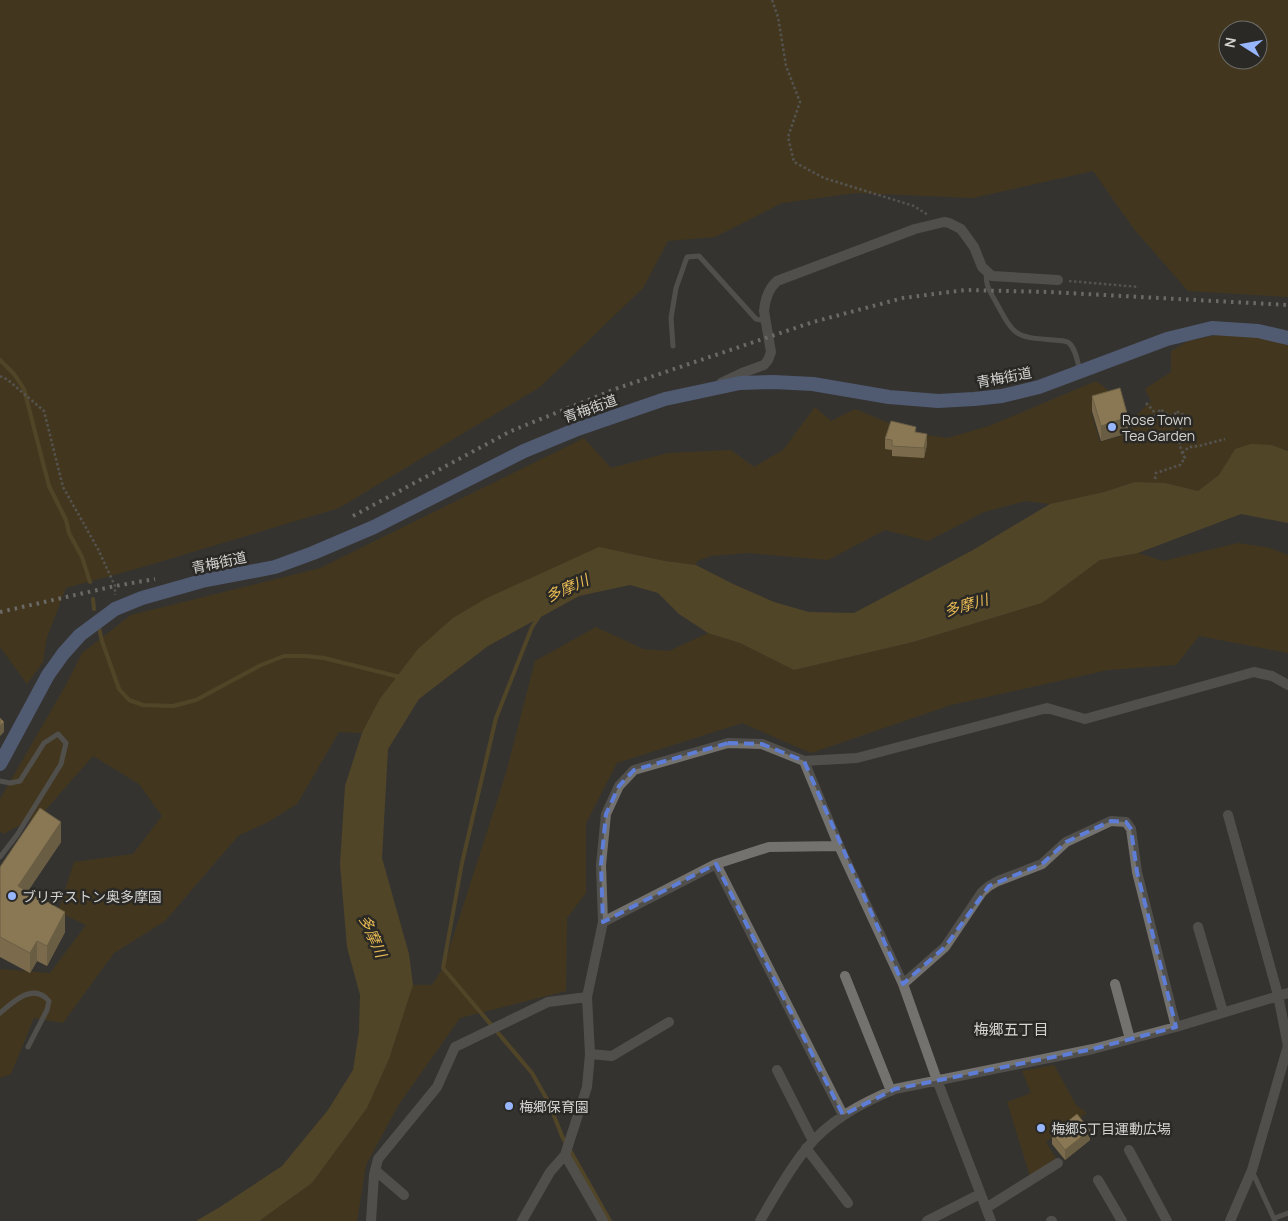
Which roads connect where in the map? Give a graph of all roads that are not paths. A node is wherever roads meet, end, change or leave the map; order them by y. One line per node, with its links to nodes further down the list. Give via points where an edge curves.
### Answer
1 (987, 272): 2 (street, via 997,277); 3 (street, via 961,229 949,222 939,223 915,229 777,282 768,291 766,299); 6 (lane, via 985,280 990,291 1016,333 1028,338 1067,341 1073,347)
2 (1058, 280)
3 (767, 325): 5 (lane, via 756,319 698,256 686,257 671,318); 7 (street, via 771,352 764,365)
4 (1288, 338): 6 (highway, 青梅街道, via 1258,331 1212,328 1166,339)
5 (673, 346)
6 (1080, 372): 7 (highway, 青梅街道, via 1002,396 938,401 889,397 813,384 740,383)
7 (710, 388): 10 (highway, 青梅街道, via 665,399 524,451 374,527 313,553 275,567 202,581 114,609 80,635 63,654 48,675)
8 (1288, 685): 9 (street, via 1272,676 1254,672 1084,719 1047,708 857,758)
9 (804, 761): 13 (street); 16 (street, via 762,744 728,743 634,770 619,786 606,814 601,865)
10 (0, 764)
11 (0, 781): 14 (lane, via 20,781 44,744 58,734 66,743 61,764)
12 (1228, 815): 21 (street)
13 (839, 846): 15 (street, via 769,847); 19 (street)
14 (0, 857)
15 (716, 864): 16 (street); 34 (street)
16 (603, 922): 22 (street)
17 (1198, 927): 23 (street)
18 (845, 976): 33 (street)
19 (903, 984): 26 (street, via 945,947 989,886 1042,864 1066,842 1111,821 1126,822 1131,829 1137,872); 32 (street)
20 (1115, 984): 27 (street)
21 (1283, 994): 23 (street); 28 (street)
22 (587, 996): 30 (street); 39 (street, via 548,1002 455,1047 437,1087 378,1158)
23 (1224, 1012): 26 (street)
24 (0, 1013): 29 (lane, via 20,996 44,995 49,1001)
25 (669, 1022): 30 (street, via 612,1056)
26 (1176, 1027): 27 (street)
27 (1130, 1039): 32 (street)
28 (1288, 1046): 40 (street)
29 (28, 1047)
30 (590, 1054): 37 (street, via 587,1087)
31 (777, 1070): 35 (street)
32 (937, 1080): 33 (street); 42 (street)
33 (891, 1091): 34 (street)
34 (843, 1116): 35 (street)
35 (810, 1145): 44 (street); 51 (street)
36 (1129, 1150): 55 (street)
37 (565, 1155): 49 (street, via 550,1172); 50 (street)
38 (1058, 1163): 45 (street)
39 (375, 1170): 43 (street); 48 (street)
40 (1252, 1170): 47 (lane); 56 (street)
41 (1098, 1180): 54 (street)
42 (980, 1194): 45 (street); 52 (street)
43 (404, 1195)
44 (848, 1203)
45 (986, 1208): 53 (street)
46 (1288, 1213): 47 (lane)
47 (1275, 1220)
48 (371, 1221)
49 (522, 1221)
50 (603, 1221)
51 (760, 1221)
52 (927, 1221)
53 (991, 1221)
54 (1122, 1221)
55 (1167, 1221)
56 (1230, 1221)

